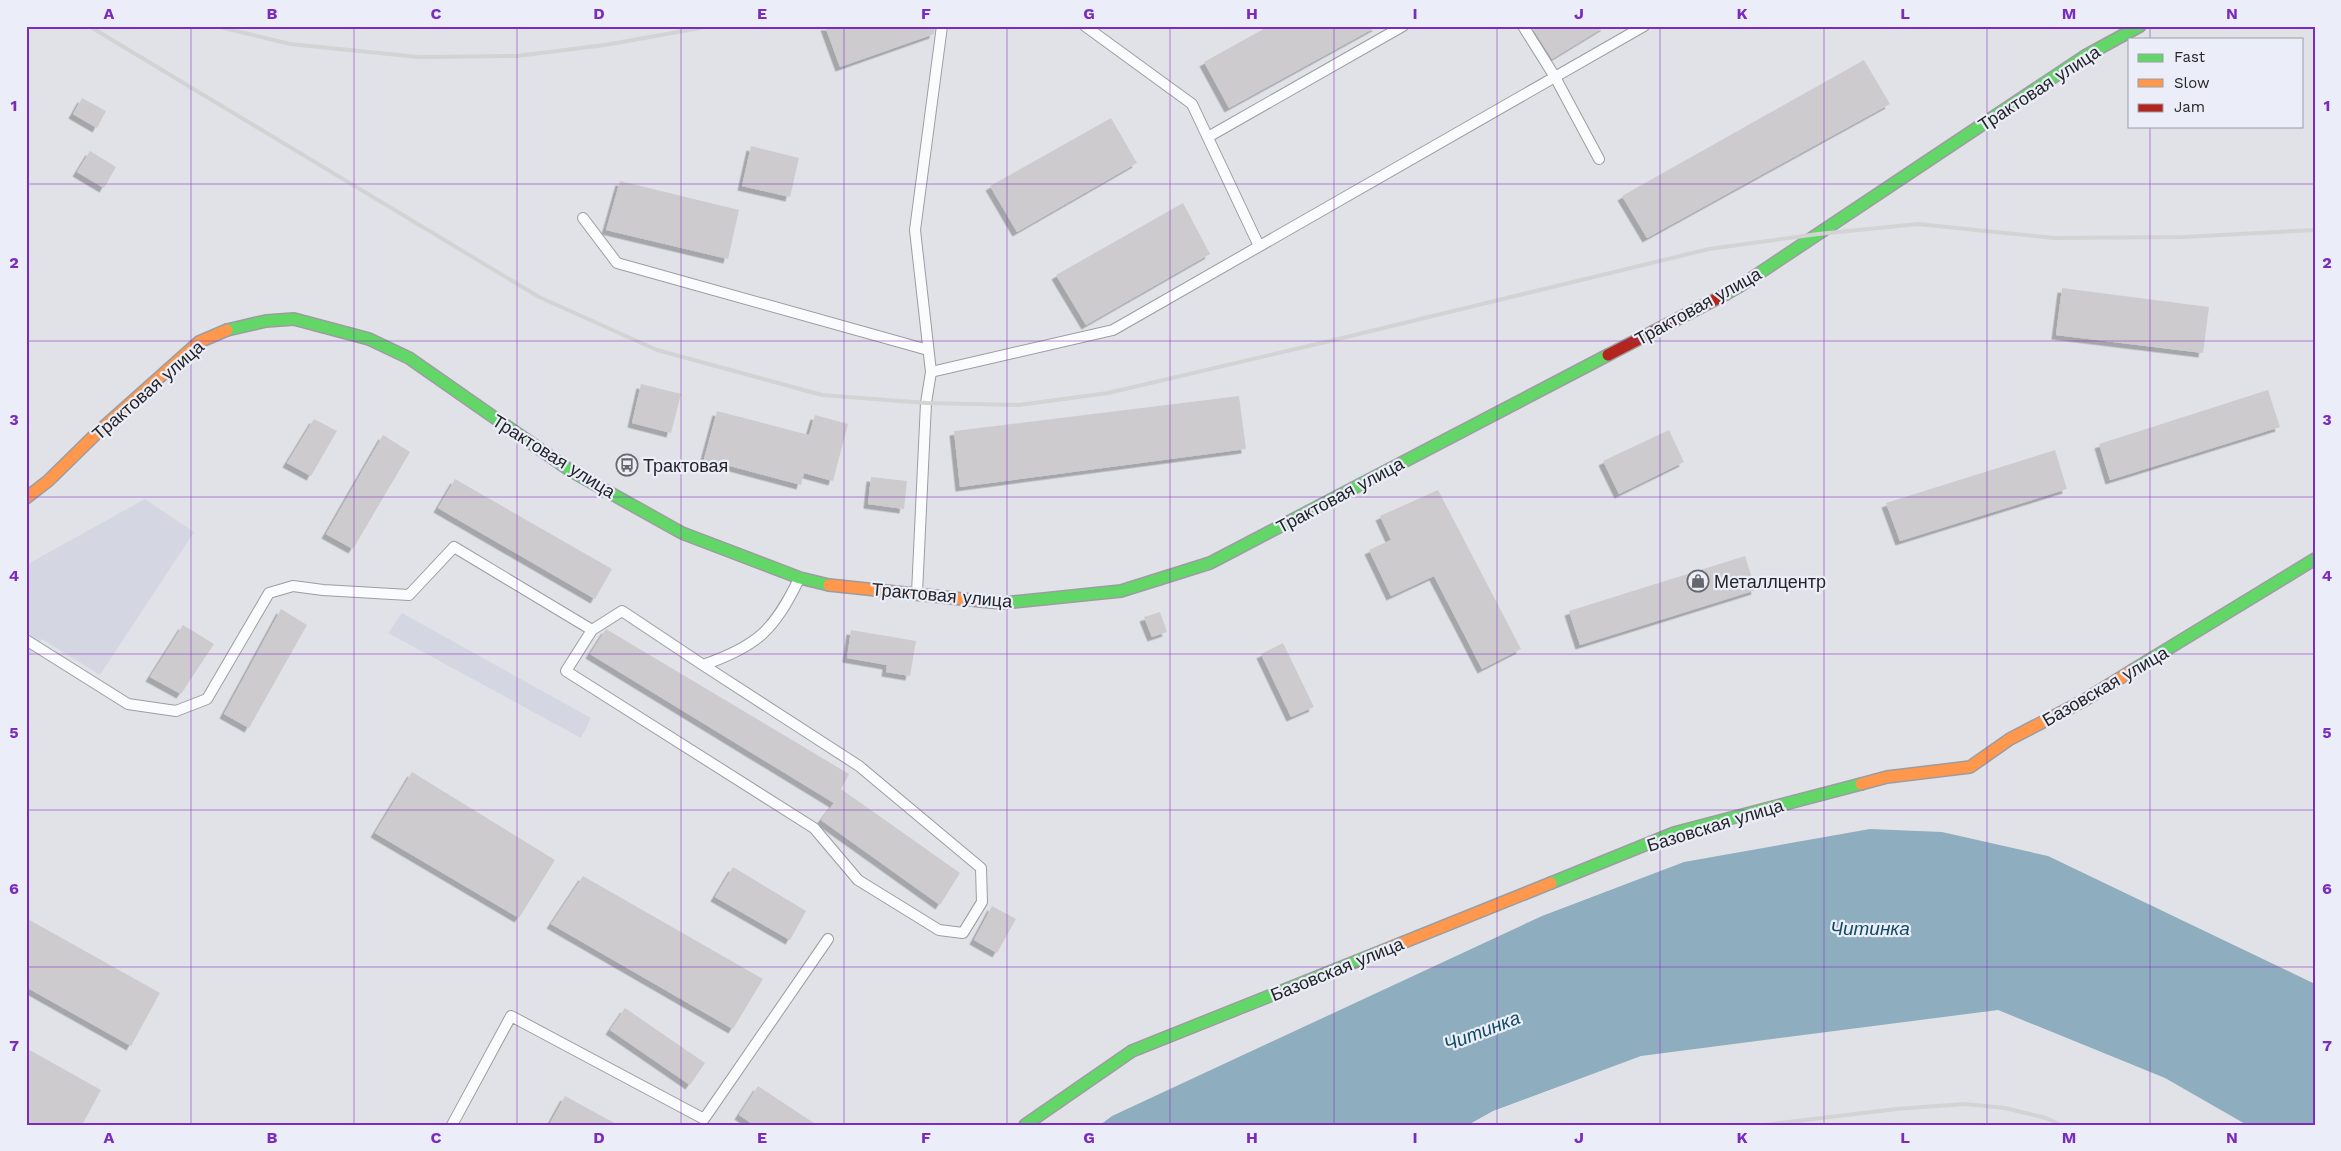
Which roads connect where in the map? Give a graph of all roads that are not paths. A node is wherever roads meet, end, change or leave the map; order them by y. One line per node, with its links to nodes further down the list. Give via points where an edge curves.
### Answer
1 (942, 26): 12 (lane, via 915,230)
2 (1085, 26): 8 (lane, via 1192,104)
3 (1403, 26): 8 (lane)
4 (1523, 26): 7 (lane)
5 (1644, 26): 7 (lane)
6 (2140, 26): 17 (main road, Трактовая улица, via 2085,56 1740,286 1210,563 1121,591 1003,603)
7 (1555, 77): 9 (lane); 11 (lane)
8 (1208, 137): 11 (lane)
9 (1599, 159)
10 (583, 218): 12 (lane, via 617,263)
11 (1259, 246): 13 (lane, via 1113,330)
12 (928, 350): 13 (lane)
13 (931, 372): 17 (lane, via 926,403)
14 (26, 498): 16 (main road, Трактовая улица, via 199,342 228,329 266,321 294,320 369,339 409,358 571,471 682,533)
15 (2315, 560): 24 (main road, Базовская улица, via 2083,702 2010,740 1970,767 1887,777 1674,833 1132,1051)
16 (800, 578): 17 (main road, Трактовая улица, via 833,586); 20 (lane, via 765,634 734,654)
17 (917, 594)
18 (592, 630): 19 (lane, via 454,547 409,595 293,586 269,593 207,699 176,711 128,704); 20 (lane, via 622,610); 20 (lane, via 566,671 814,828 858,880 939,930 963,933 982,902 981,868 859,766)
19 (26, 640)
20 (703, 665)
21 (828, 939): 22 (lane)
22 (702, 1122): 23 (lane, via 511,1016)
23 (452, 1125)
24 (1025, 1125)

